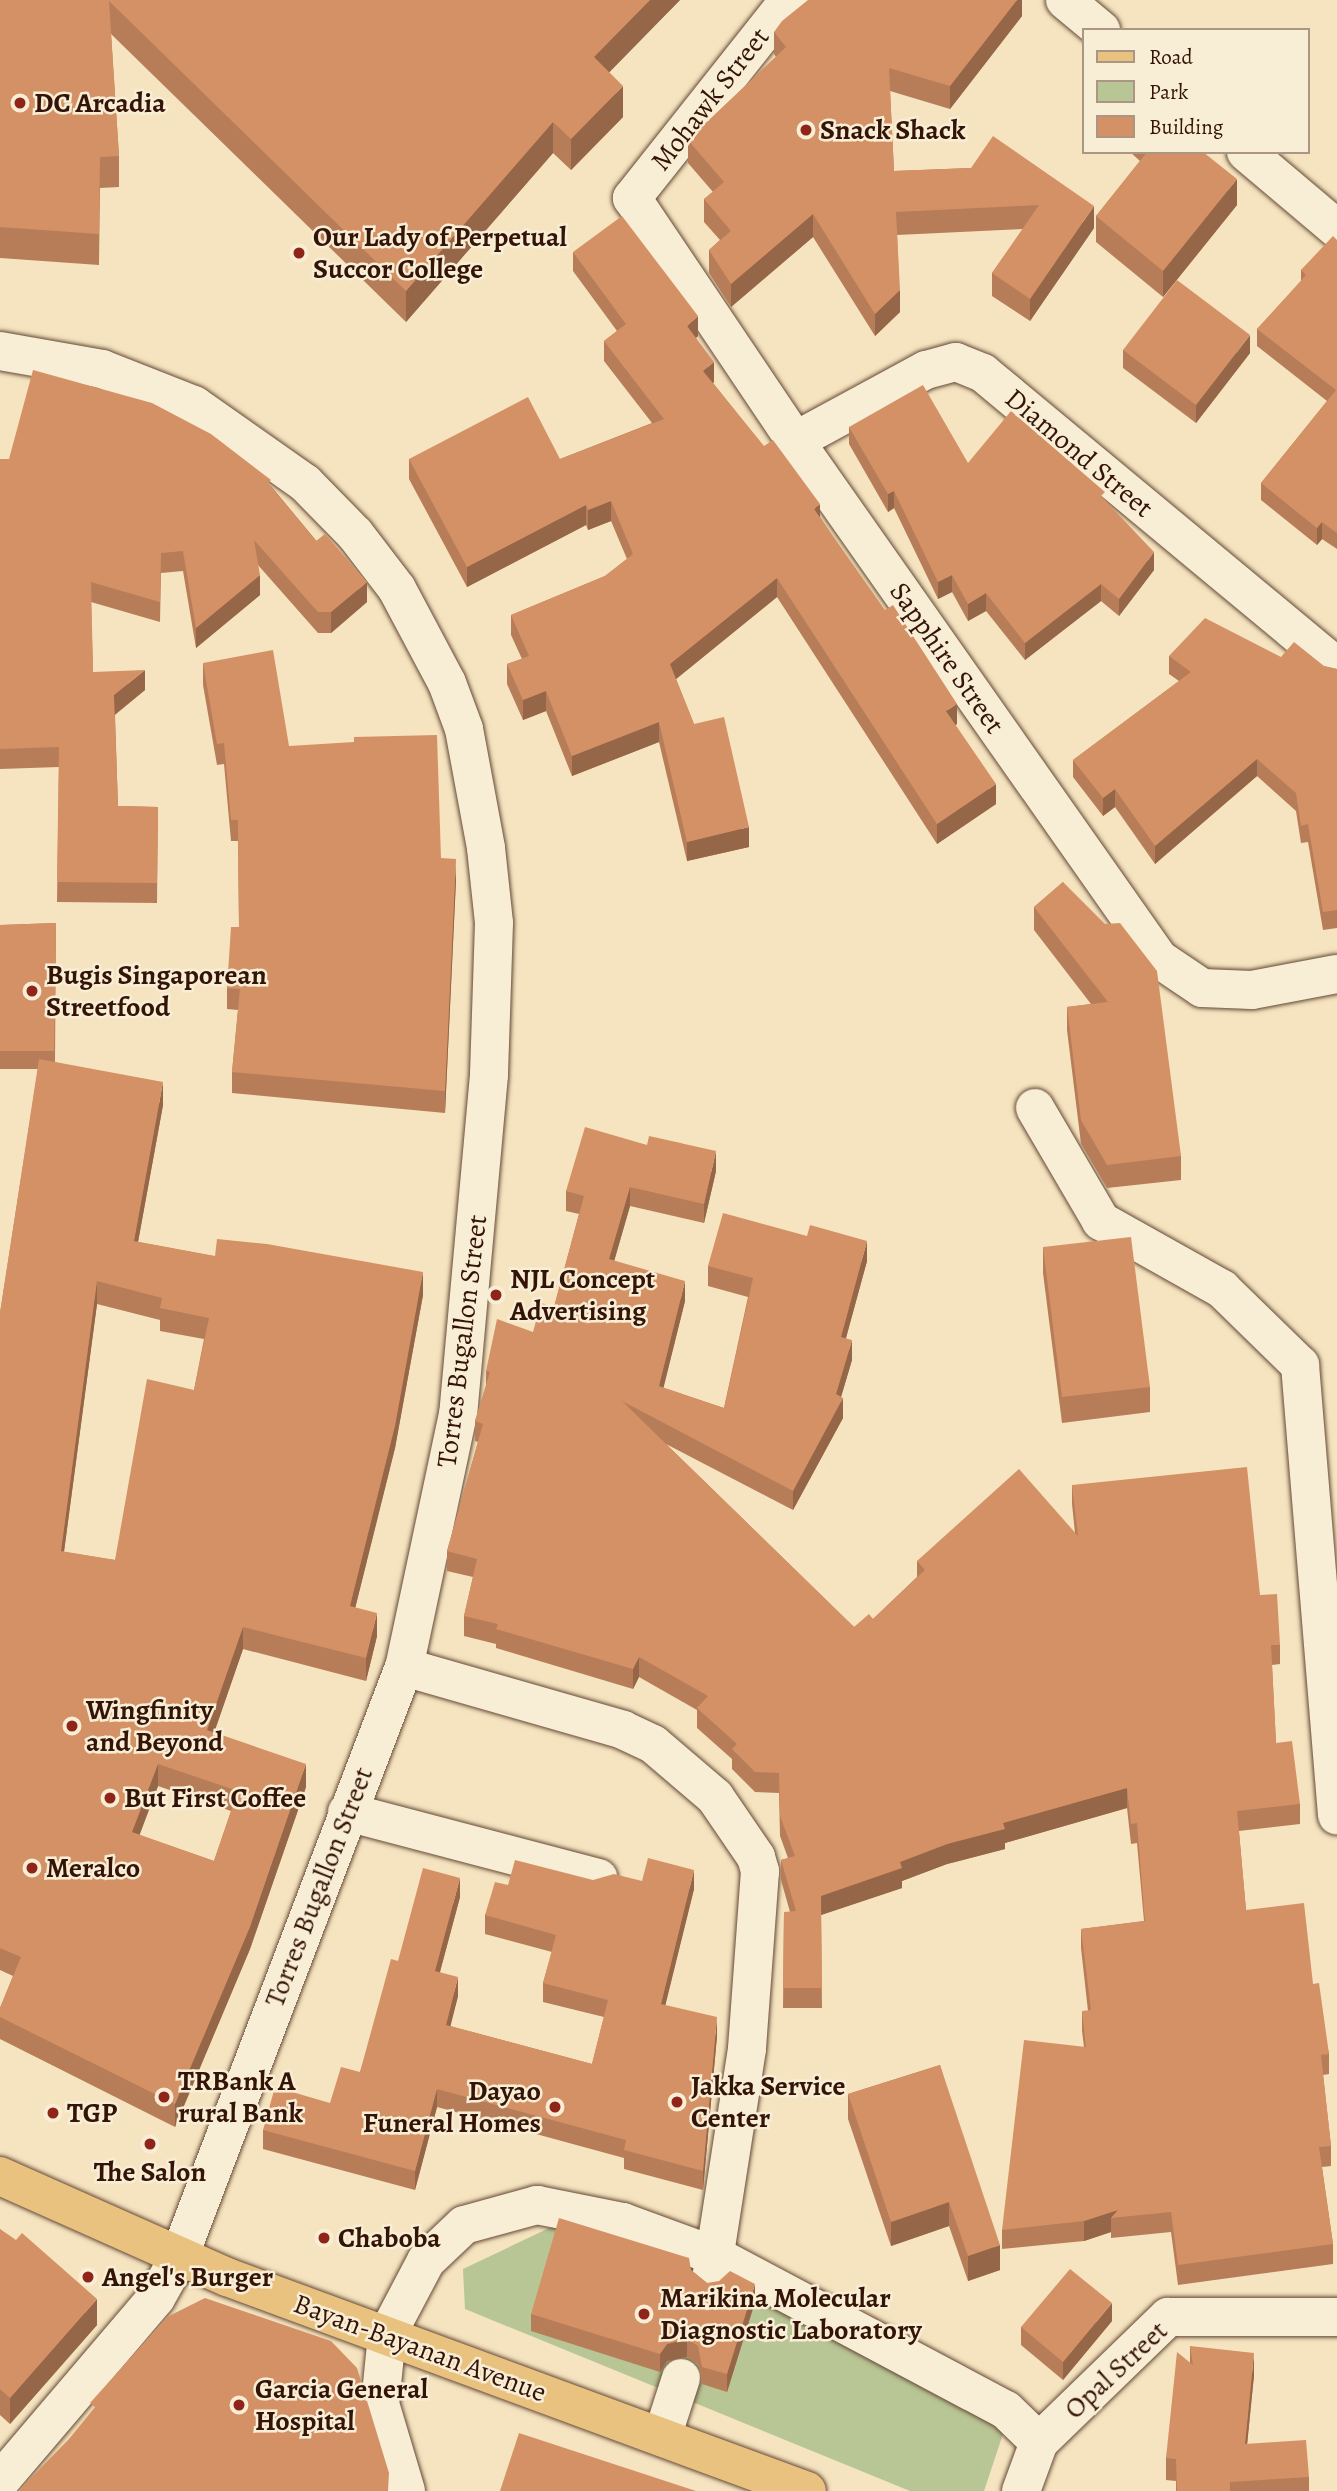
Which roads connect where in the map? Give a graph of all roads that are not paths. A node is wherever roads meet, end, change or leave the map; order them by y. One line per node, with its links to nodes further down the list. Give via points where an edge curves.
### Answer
1 (789, 0): 5 (street, Mohawk Street)
2 (1065, 0): 3 (street)
3 (1099, 28)
4 (1248, 154): 6 (street)
5 (632, 198): 8 (street, Sapphire Street)
6 (1337, 229)
7 (0, 351): 12 (street, Torres Bugallon Street, via 102,369 164,391 222,422 305,483 355,534 397,589 447,683 464,729 479,799 493,910 489,1075 458,1415)
8 (795, 441): 9 (street, Diamond Street, via 926,370 956,362 983,373); 10 (street, Sapphire Street, via 1159,960 1202,988 1252,990)
9 (1337, 667)
10 (1337, 974)
11 (1035, 1108): 14 (street, via 1101,1221 1222,1289 1300,1366)
12 (404, 1667): 13 (street, Torres Bugallon Street); 18 (street, via 612,1727 653,1744 715,1797 756,1857 760,1871 747,2049)
13 (348, 1812): 15 (street); 17 (street, Torres Bugallon Street)
14 (1337, 1815)
15 (598, 1878)
16 (0, 2176): 17 (main road, Bayan-Bayanan Avenue)
17 (179, 2257): 20 (main road, Bayan-Bayanan Avenue); 24 (street, Torres Bugallon Street, via 156,2298)
18 (714, 2270): 20 (street, via 624,2222 537,2205 464,2225 426,2261); 23 (street, via 1006,2410)
19 (1337, 2317): 23 (street, Opal Street, via 1168,2317)
20 (387, 2335): 22 (main road, Bayan-Bayanan Avenue); 25 (street, via 380,2404)
21 (681, 2378): 22 (street)
22 (662, 2437): 26 (main road, Bayan-Bayanan Avenue)
23 (1039, 2442): 27 (street, Opal Street)
24 (0, 2481)
25 (406, 2491)
26 (807, 2491)
27 (1021, 2491)

